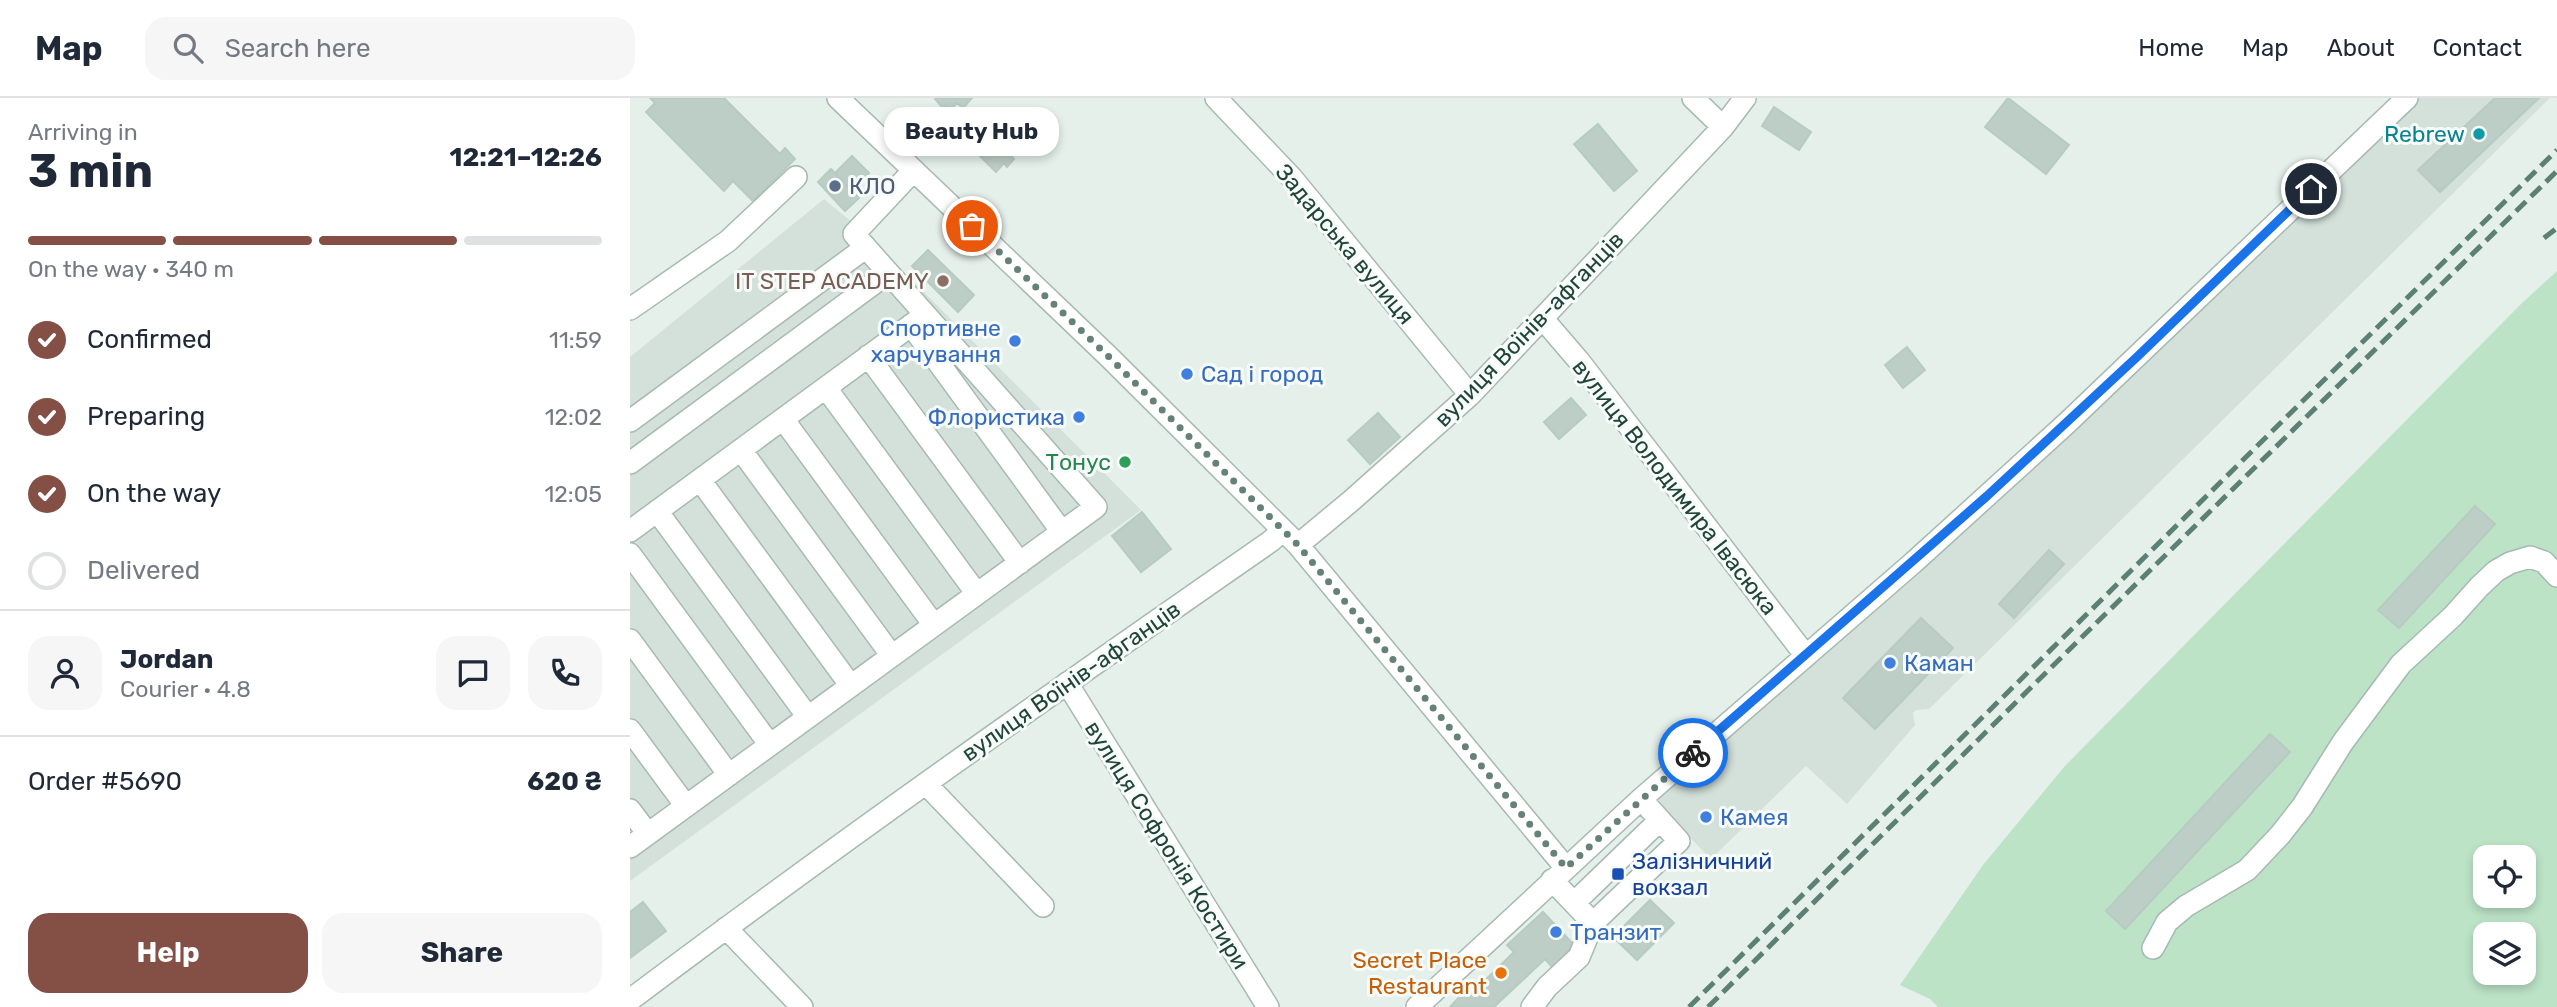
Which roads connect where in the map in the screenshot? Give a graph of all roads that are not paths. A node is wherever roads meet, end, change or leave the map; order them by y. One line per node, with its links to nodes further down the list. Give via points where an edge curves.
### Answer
1 (838, 98): 7 (street)
2 (1216, 98): 16 (street, Задарська вулиця, via 1292,178)
3 (1693, 98): 6 (street)
4 (1745, 98): 6 (street, вулиця Воїнів-афганців)
5 (2407, 98): 33 (street, via 2103,390)
6 (1723, 127): 12 (street, вулиця Воїнів-афганців)
7 (914, 171): 9 (street, via 854,234); 25 (street)
8 (796, 177): 11 (street, via 728,241)
9 (865, 248): 10 (street); 18 (street)
10 (888, 273): 13 (street); 20 (street)
11 (630, 309)
12 (1543, 319): 16 (street, вулиця Воїнів-афганців); 33 (street, вулиця Володимира Івасюка)
13 (918, 320): 14 (street); 24 (street); 24 (street, via 1096,507)
14 (868, 356): 15 (street); 27 (street)
15 (826, 388): 17 (street); 29 (street)
16 (1470, 395): 25 (street, вулиця Воїнів-афганців, via 1351,501)
17 (783, 419): 19 (street); 30 (street)
18 (630, 422)
19 (741, 450): 21 (street); 32 (street)
20 (630, 463)
21 (700, 480): 22 (street); 35 (street)
22 (657, 511): 23 (street); 36 (street)
23 (630, 531)
24 (1062, 532): 27 (street)
25 (1291, 537): 34 (street, вулиця Воїнів-афганців, via 1271,541); 47 (street)
26 (630, 554): 38 (street)
27 (1020, 562): 29 (street)
28 (2557, 576): 52 (street, via 2544,562 2530,557 2497,570 2401,664 2280,835 2247,870 2167,922)
29 (977, 594): 30 (street)
30 (934, 625): 32 (street)
31 (630, 640): 39 (street)
32 (892, 656): 35 (street)
33 (1806, 656): 41 (street)
34 (1067, 683): 40 (street, вулиця Воїнів-афганців); 56 (street, вулиця Софронія Костири)
35 (851, 686): 36 (street)
36 (808, 717): 38 (street)
37 (630, 730): 42 (street)
38 (770, 745): 39 (street)
39 (729, 775): 42 (street)
40 (926, 784): 49 (street); 51 (street, вулиця Воїнів-афганців)
41 (1641, 799): 44 (street); 47 (street)
42 (686, 806): 45 (street)
43 (630, 810): 45 (street)
44 (1660, 820): 48 (street); 50 (street, via 1679,841)
45 (648, 834): 46 (street)
46 (630, 847)
47 (1559, 874): 48 (street); 57 (street)
48 (1574, 903): 50 (street)
49 (1043, 906)
50 (1593, 923): 58 (street, via 1579,957)
51 (726, 928): 53 (street); 55 (street)
52 (2153, 948)
53 (630, 1001): 54 (street)
54 (634, 1007)
55 (802, 1007)
56 (1268, 1007)
57 (1417, 1007)
58 (1532, 1007)

